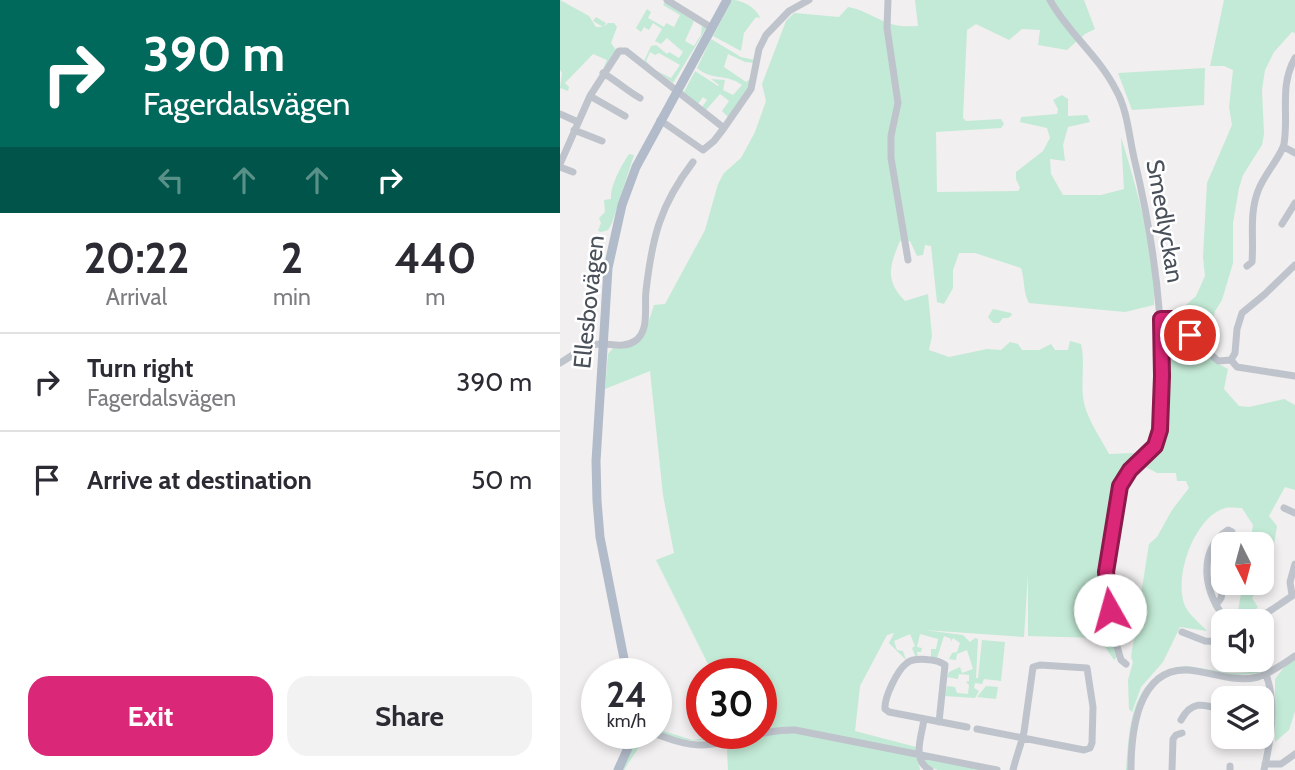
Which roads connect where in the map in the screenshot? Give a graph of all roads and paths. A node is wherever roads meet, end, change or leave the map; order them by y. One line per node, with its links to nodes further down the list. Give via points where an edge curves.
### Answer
1 (667, 0): 6 (street)
2 (727, 0): 6 (main road, Ellesbovägen)
3 (809, 0): 16 (street, via 789,11 766,35 751,89)
4 (888, 0): 25 (street, via 898,103 891,158)
5 (1050, 0): 28 (street, Smedlyckan, via 1108,75 1120,98 1143,189)
6 (712, 28): 9 (main road, Ellesbovägen)
7 (1295, 58): 18 (street, via 1284,93)
8 (603, 73): 9 (street, via 617,52 624,50); 10 (street); 11 (street)
9 (677, 91): 14 (main road, Ellesbovägen); 16 (street)
10 (590, 96): 13 (street); 15 (street)
11 (640, 98)
12 (560, 114): 15 (street)
13 (625, 116)
14 (660, 120): 16 (street, via 703,150); 29 (main road, Ellesbovägen, via 622,205 608,268)
15 (576, 126): 17 (street); 21 (street)
16 (724, 128)
17 (602, 141)
18 (1284, 147): 19 (street); 27 (street, via 1254,204 1252,262)
19 (1295, 153)
20 (693, 162): 29 (street, via 660,216 643,331 627,345)
21 (560, 166): 22 (street)
22 (573, 172)
23 (1295, 203): 24 (street)
24 (1282, 224)
25 (908, 260)
26 (1295, 265): 30 (street, via 1242,313)
27 (1247, 266)
28 (1161, 319): 30 (street, via 1173,319 1218,361); 46 (street, Smedlyckan, via 1159,432 1155,446 1122,480 1106,572 1114,631)
29 (602, 344): 31 (street, via 590,345); 45 (main road, Ellesbovägen, via 597,501)
30 (1231, 360): 32 (street, via 1237,367)
31 (560, 363)
32 (1295, 376)
33 (1284, 508): 34 (street)
34 (1295, 513)
35 (1211, 553): 39 (street, via 1208,590)
36 (1295, 564): 37 (street, via 1290,582)
37 (1294, 594): 41 (street)
38 (1222, 595): 39 (street)
39 (1216, 605): 40 (street)
40 (1218, 609)
41 (1272, 609)
42 (1182, 632): 43 (street)
43 (1211, 641)
44 (1295, 656): 47 (street)
45 (624, 658)
46 (1126, 664)
47 (1267, 674): 48 (street); 67 (street, via 1238,678 1186,670 1160,679 1147,692 1137,716)
48 (1270, 686)
49 (1211, 708): 51 (street, via 1196,705)
50 (924, 719): 52 (street); 52 (street, via 889,712 884,705 889,690 913,660 944,663); 61 (street)
51 (1181, 720)
52 (939, 722): 53 (street)
53 (967, 727)
54 (977, 729): 56 (street)
55 (1182, 733): 68 (street, via 1174,739)
56 (1022, 738): 56 (street, via 1084,750 1091,747 1093,707 1087,668 1033,667); 66 (street)
57 (672, 739): 61 (street, via 703,745 795,730)
58 (628, 749): 63 (main road)
59 (1267, 749): 62 (street)
60 (1295, 754): 62 (street, via 1281,764)
61 (919, 756): 64 (street); 65 (street)
62 (1264, 767)
63 (618, 770)
64 (930, 770)
65 (997, 770)
66 (1013, 770)
67 (1131, 770)
68 (1172, 770)

